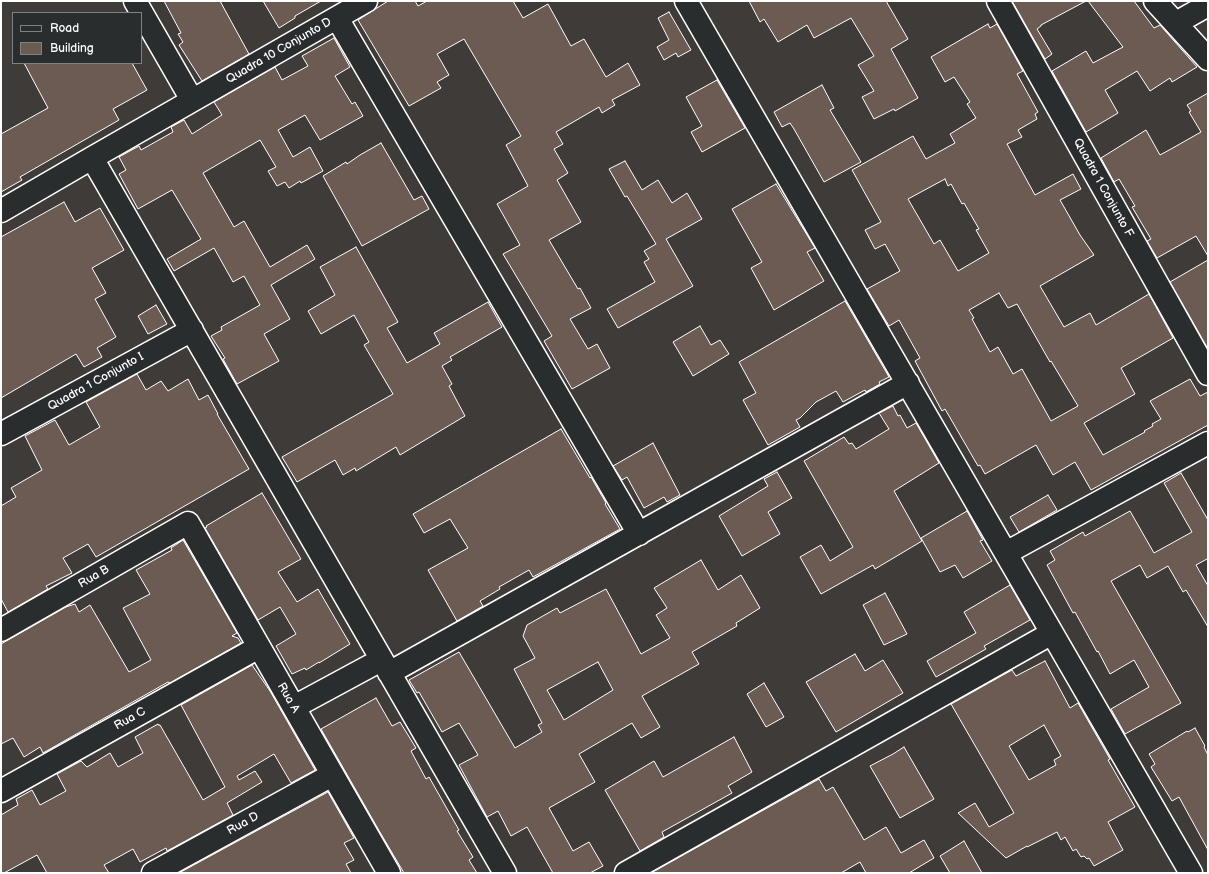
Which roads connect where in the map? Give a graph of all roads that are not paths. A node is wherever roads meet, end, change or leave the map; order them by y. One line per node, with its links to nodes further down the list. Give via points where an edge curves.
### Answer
1 (134, 1): 7 (street)
2 (366, 1): 9 (street, Quadra 10 Conjunto D)
3 (686, 1): 17 (street)
4 (998, 1): 16 (street, Quadra 1 Conjunto F)
5 (1155, 1): 10 (street)
6 (1208, 5): 10 (street)
7 (140, 12)
8 (142, 15): 12 (street)
9 (337, 18): 12 (street, Quadra 10 Conjunto D); 21 (street)
10 (1176, 24): 11 (street)
11 (1208, 59)
12 (192, 100): 13 (street, Quadra 10 Conjunto D)
13 (92, 158): 14 (street, Quadra 10 Conjunto D); 15 (street)
14 (1, 211)
15 (192, 330): 18 (street, Quadra 1 Conjunto I); 26 (street)
16 (1208, 374)
17 (908, 384): 21 (street); 22 (street)
18 (1, 434)
19 (1208, 443): 22 (street)
20 (188, 524): 23 (street, Rua B); 25 (street, Rua A)
21 (639, 534): 26 (street)
22 (1006, 553): 24 (street)
23 (1, 630)
24 (1052, 633): 34 (street); 35 (street)
25 (259, 647): 27 (street, Rua A); 29 (street, Rua C)
26 (385, 667): 27 (street); 33 (street)
27 (294, 707): 28 (street, Rua A)
28 (332, 775): 31 (street, Rua D); 32 (street, Rua A)
29 (1, 791)
30 (1208, 870): 36 (street)
31 (154, 873)
32 (389, 873)
33 (504, 873)
34 (626, 873)
35 (1191, 873)
36 (1203, 873)

